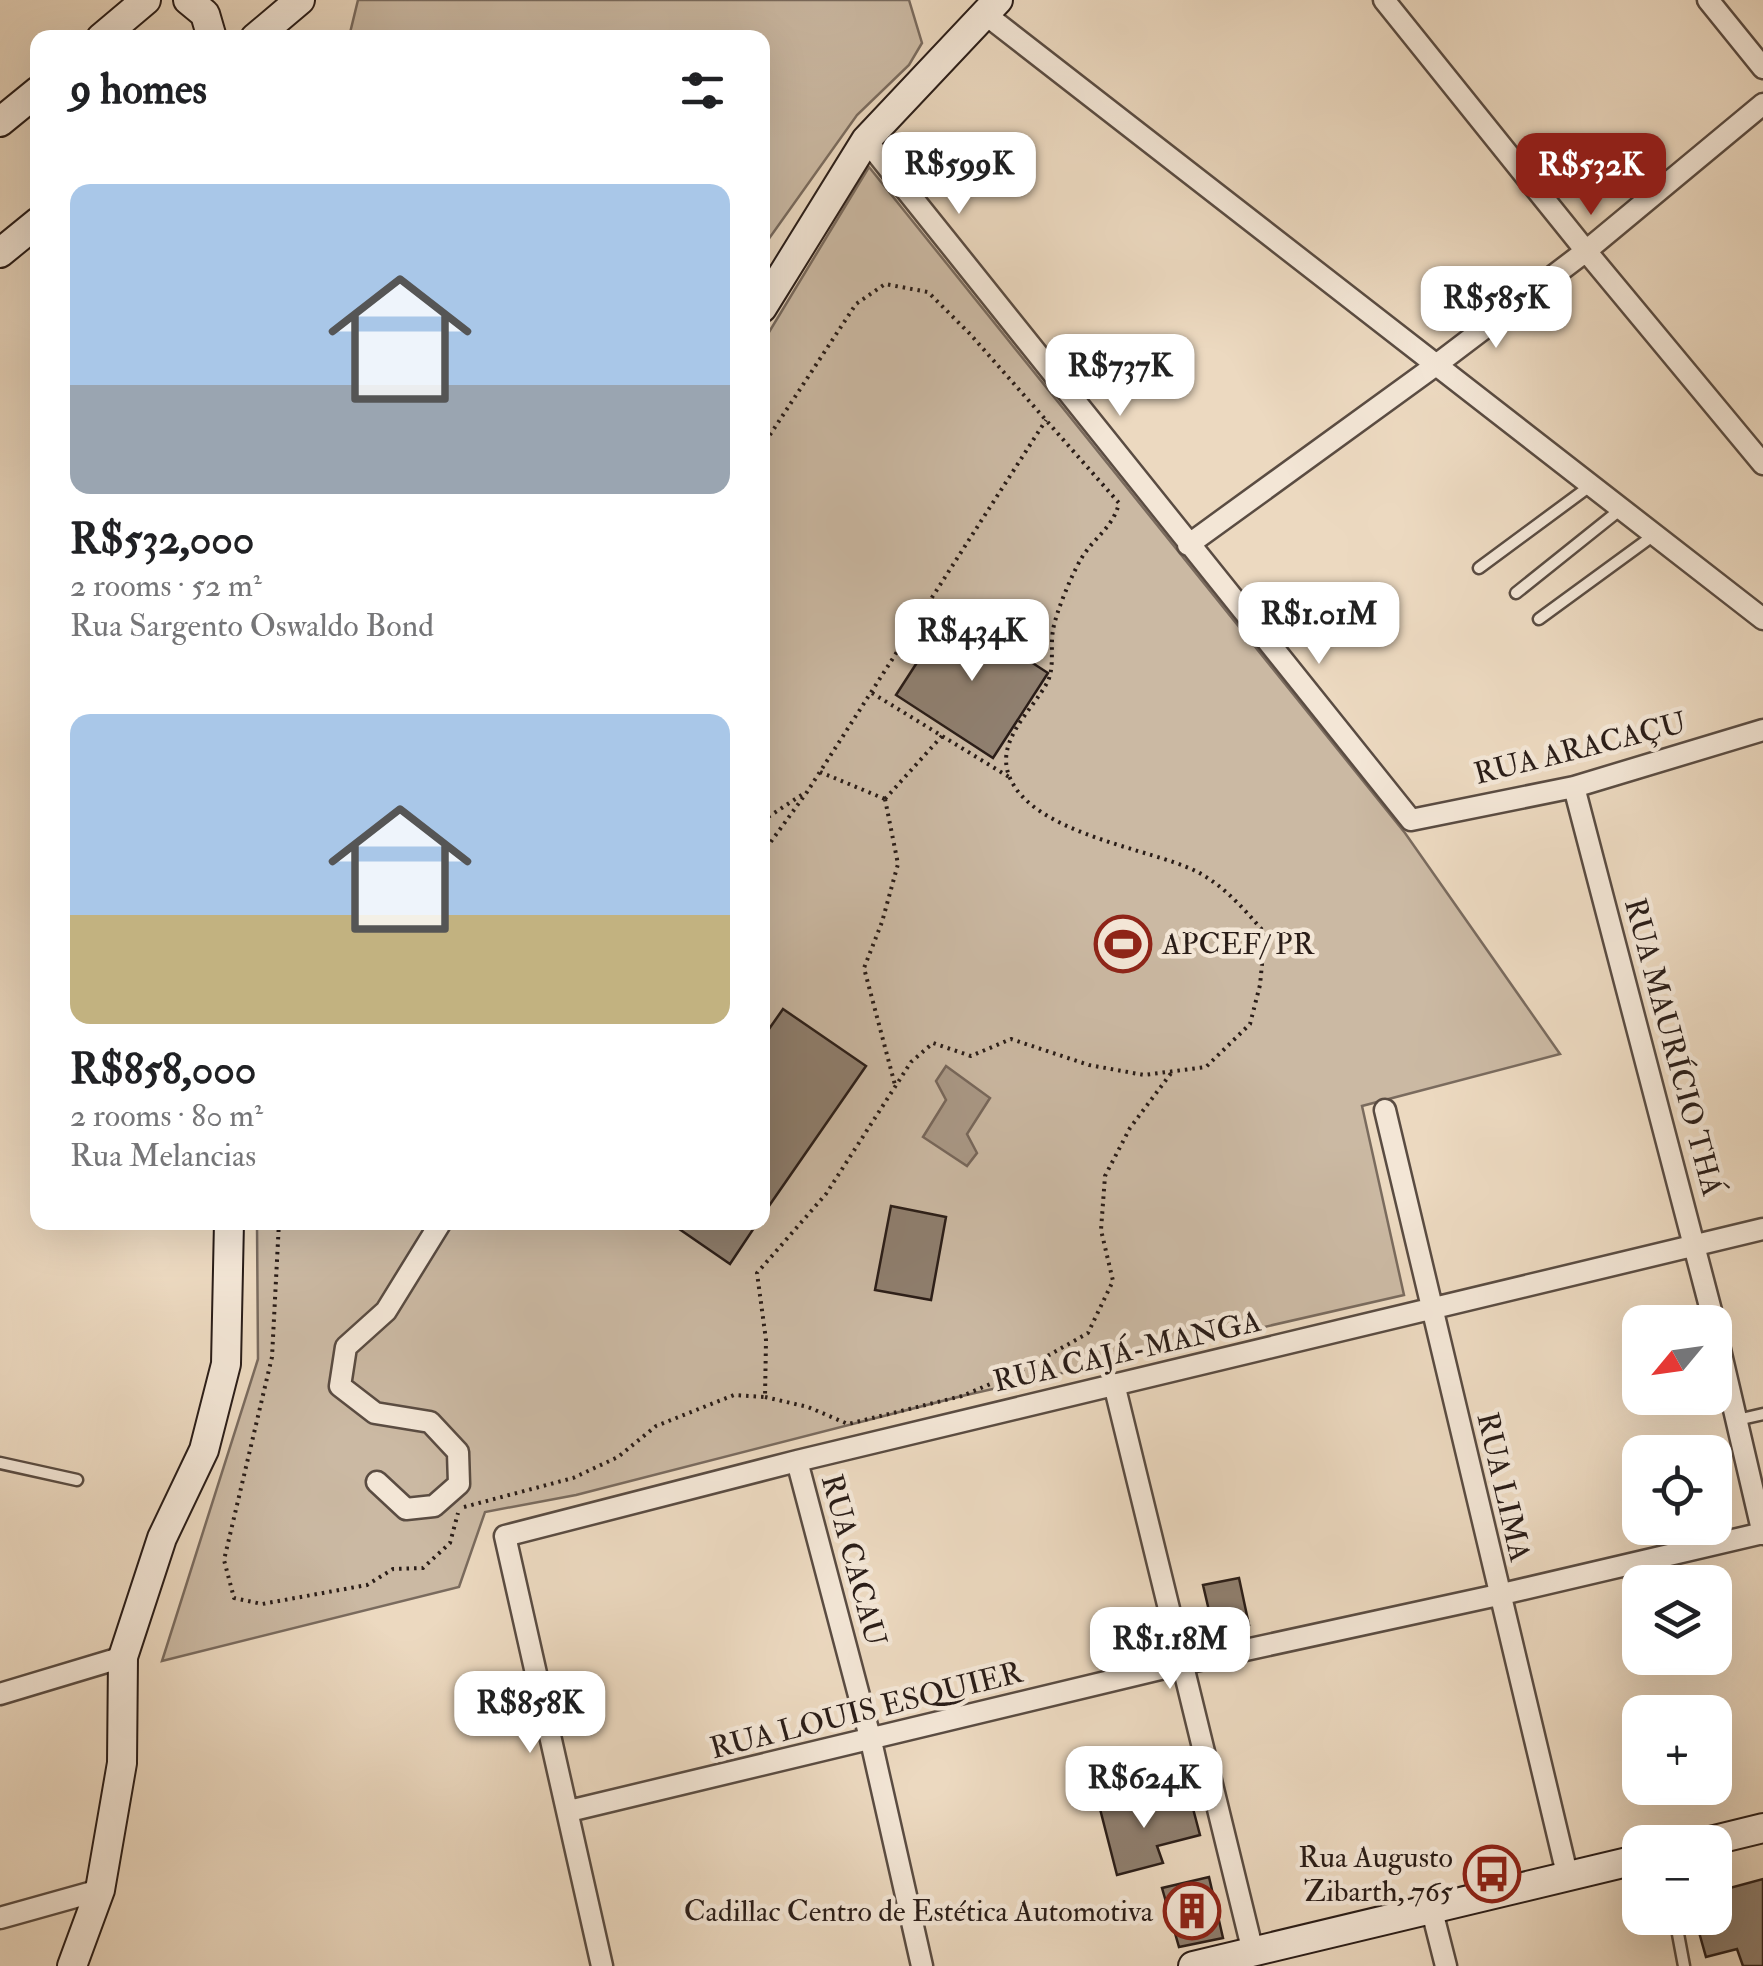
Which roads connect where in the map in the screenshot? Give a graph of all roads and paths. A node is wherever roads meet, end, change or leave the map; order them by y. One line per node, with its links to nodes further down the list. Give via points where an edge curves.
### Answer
1 (188, 0): 8 (street)
2 (300, 0): 9 (street)
3 (1384, 0): 17 (street)
4 (1708, 0): 10 (street)
5 (146, 1): 7 (street)
6 (992, 7): 14 (street); 19 (street)
7 (111, 30)
8 (209, 30)
9 (264, 30)
10 (1763, 68)
11 (30, 97): 13 (street)
12 (1763, 104): 17 (street)
13 (0, 122)
14 (866, 140): 18 (street); 26 (street)
15 (30, 228): 16 (street)
16 (0, 252)
17 (1586, 252): 19 (street); 22 (street)
18 (770, 295)
19 (1436, 365): 23 (street); 26 (street)
20 (1046, 420): 21 (path, via 928,292 885,284 856,304); 31 (path); 35 (path, via 1119,503 1115,520 1082,558 1053,627 1050,678 1006,746)
21 (770, 435)
22 (1763, 464)
23 (1591, 485): 24 (street); 27 (lane)
24 (1621, 508): 25 (street); 28 (lane)
25 (1654, 535): 29 (lane); 30 (street)
26 (1188, 546): 36 (street, RUA ARACAÇU, via 1411,820)
27 (1478, 568)
28 (1516, 593)
29 (1539, 619)
30 (1763, 619)
31 (871, 692): 33 (path); 34 (path)
32 (1763, 730): 36 (street, RUA ARACAÇU)
33 (942, 736): 35 (path); 38 (path)
34 (820, 772): 37 (path); 38 (path)
35 (1009, 776): 41 (path, via 1026,801 1079,832 1185,866 1227,890 1266,933 1250,1024 1206,1068)
36 (1574, 787): 48 (street, RUA MAURÍCIO THÁ)
37 (807, 792): 39 (path); 40 (path)
38 (885, 800): 42 (path, via 898,864 864,968)
39 (770, 816)
40 (770, 843)
41 (1173, 1072): 42 (path, via 1144,1075 1089,1065 1011,1039 972,1056 933,1042); 52 (path, via 1130,1128 1105,1176 1101,1230 1113,1281 1088,1334 962,1396 848,1424)
42 (895, 1085): 52 (path, via 826,1194 757,1273 766,1340)
43 (1385, 1110): 50 (street, RUA LIMA)
44 (1763, 1228): 48 (street, RUA CAJÁ-MANGA)
45 (229, 1230): 62 (street, via 226,1364 204,1450 162,1538)
46 (279, 1230): 52 (path, via 272,1357 224,1560 234,1598 262,1604 367,1584 393,1569 424,1568 450,1543 460,1508 574,1478 618,1457 656,1426 734,1395)
47 (436, 1230): 59 (street, via 386,1311 346,1347 340,1386 375,1413 430,1422 458,1452 460,1484 434,1506 406,1509)
48 (1696, 1245): 49 (street, RUA MAURÍCIO THÁ); 50 (street, RUA CAJÁ-MANGA)
49 (1709, 1305)
50 (1432, 1310): 51 (street, RUA CAJÁ-MANGA); 61 (street, RUA LIMA)
51 (1114, 1384): 56 (street, RUA CAJÁ-MANGA); 63 (street)
52 (764, 1397)
53 (1732, 1403): 55 (street, RUA MAURÍCIO THÁ)
54 (1763, 1414): 55 (lane)
55 (1736, 1420): 60 (street, RUA MAURÍCIO THÁ)
56 (797, 1461): 65 (street, RUA CACAU); 66 (street, RUA CAJÁ-MANGA, via 505,1536)
57 (0, 1463): 58 (lane)
58 (77, 1480)
59 (378, 1482)
60 (1763, 1534): 61 (street, RUA LOUIS ESQUIER)
61 (1498, 1595): 63 (street, RUA LOUIS ESQUIER); 70 (street, RUA LIMA)
62 (123, 1657): 64 (street); 71 (street, via 122,1763)
63 (1181, 1664): 65 (street, RUA LOUIS ESQUIER); 75 (street)
64 (0, 1694)
65 (871, 1741): 66 (street, RUA LOUIS ESQUIER); 78 (street, RUA CACAU)
66 (569, 1811): 77 (street)
67 (1763, 1828): 68 (street)
68 (1732, 1836)
69 (1622, 1864): 70 (street)
70 (1568, 1878): 72 (street)
71 (100, 1890): 73 (street); 76 (street)
72 (1432, 1911): 75 (street); 80 (street)
73 (0, 1918)
74 (1678, 1935): 81 (lane)
75 (1252, 1952): 79 (street)
76 (72, 1966)
77 (602, 1966)
78 (922, 1966)
79 (1193, 1966)
80 (1446, 1966)
81 (1684, 1966)

